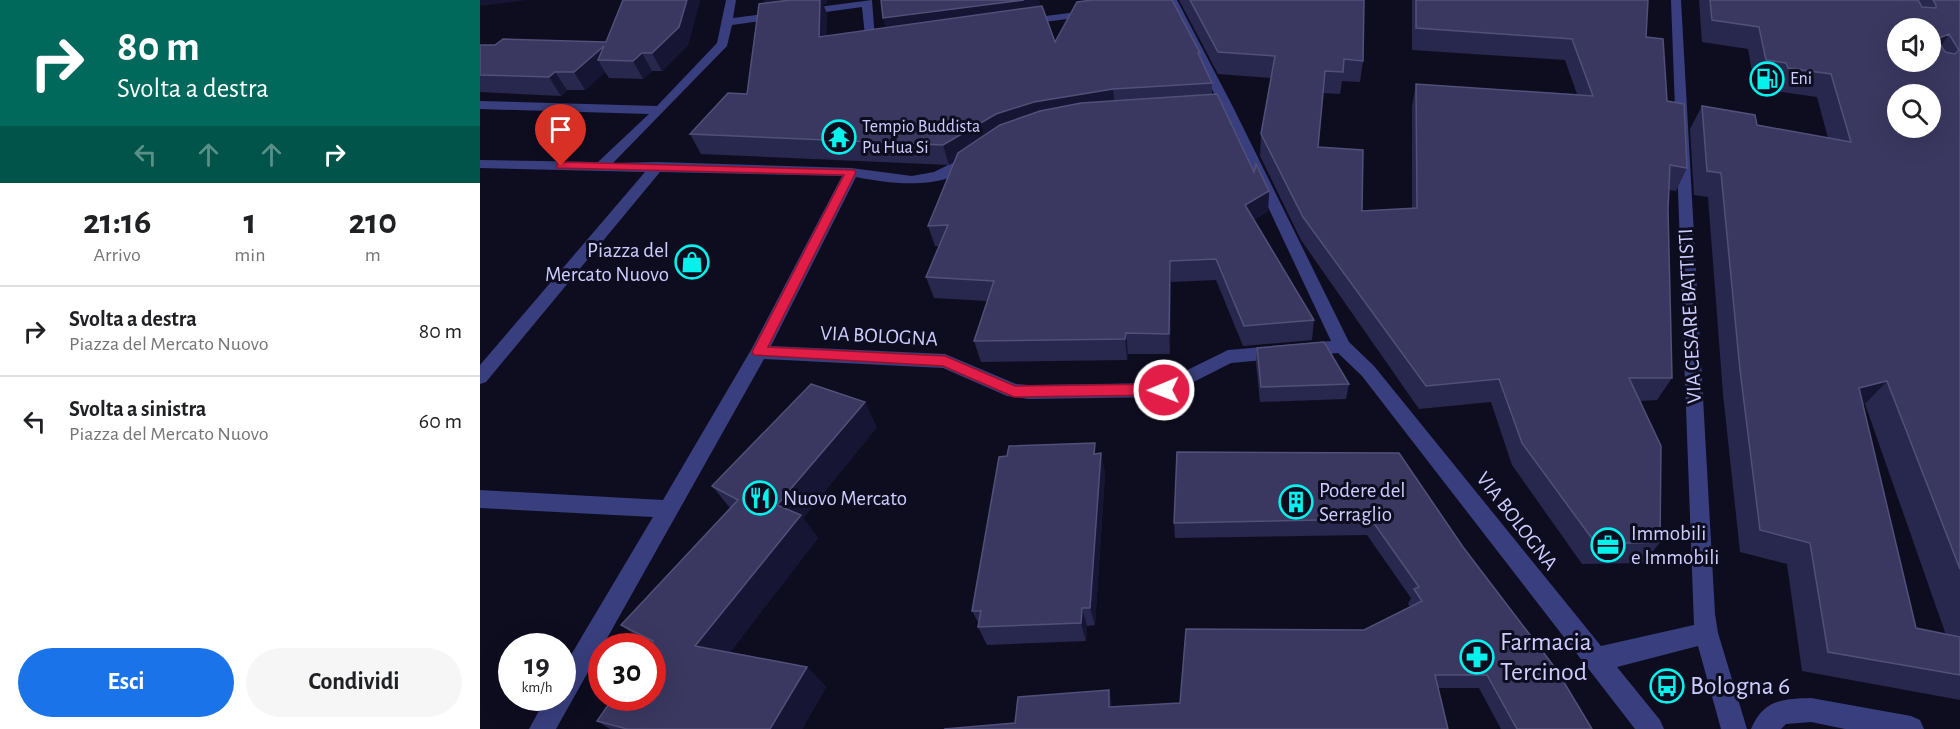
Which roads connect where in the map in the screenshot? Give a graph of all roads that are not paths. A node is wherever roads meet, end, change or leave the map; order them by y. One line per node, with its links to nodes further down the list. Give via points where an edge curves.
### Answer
1 (731, 0): 6 (street)
2 (1676, 0): 21 (street, VIA CESARE BATTISTI)
3 (867, 2): 6 (street); 8 (street, via 870,43)
4 (1169, 2): 16 (street, VIA BOLOGNA)
5 (1103, 12): 7 (street)
6 (727, 21): 10 (street, via 723,44)
7 (1010, 24)
8 (893, 40)
9 (480, 105): 10 (street)
10 (660, 110): 13 (street)
11 (979, 153): 15 (street, via 950,173 930,179 907,181)
12 (480, 164): 13 (street)
13 (602, 166): 14 (street)
14 (658, 166): 15 (street); 18 (street)
15 (851, 172): 17 (street)
16 (1342, 346): 17 (street, VIA BOLOGNA, via 1228,357 1164,390 1029,392 1014,392 945,361); 22 (street, VIA BOLOGNA, via 1368,371)
17 (759, 352): 20 (street)
18 (480, 377)
19 (480, 499): 20 (street)
20 (669, 509): 23 (street)
21 (1706, 633): 22 (street); 27 (street, VIA CESARE BATTISTI)
22 (1596, 659): 26 (street, VIA BOLOGNA)
23 (576, 670)
24 (552, 711): 25 (street)
25 (542, 729)
26 (1651, 729)
27 (1734, 729)
28 (1764, 729): 29 (street, via 1780,712 1811,710)
29 (1911, 729)

